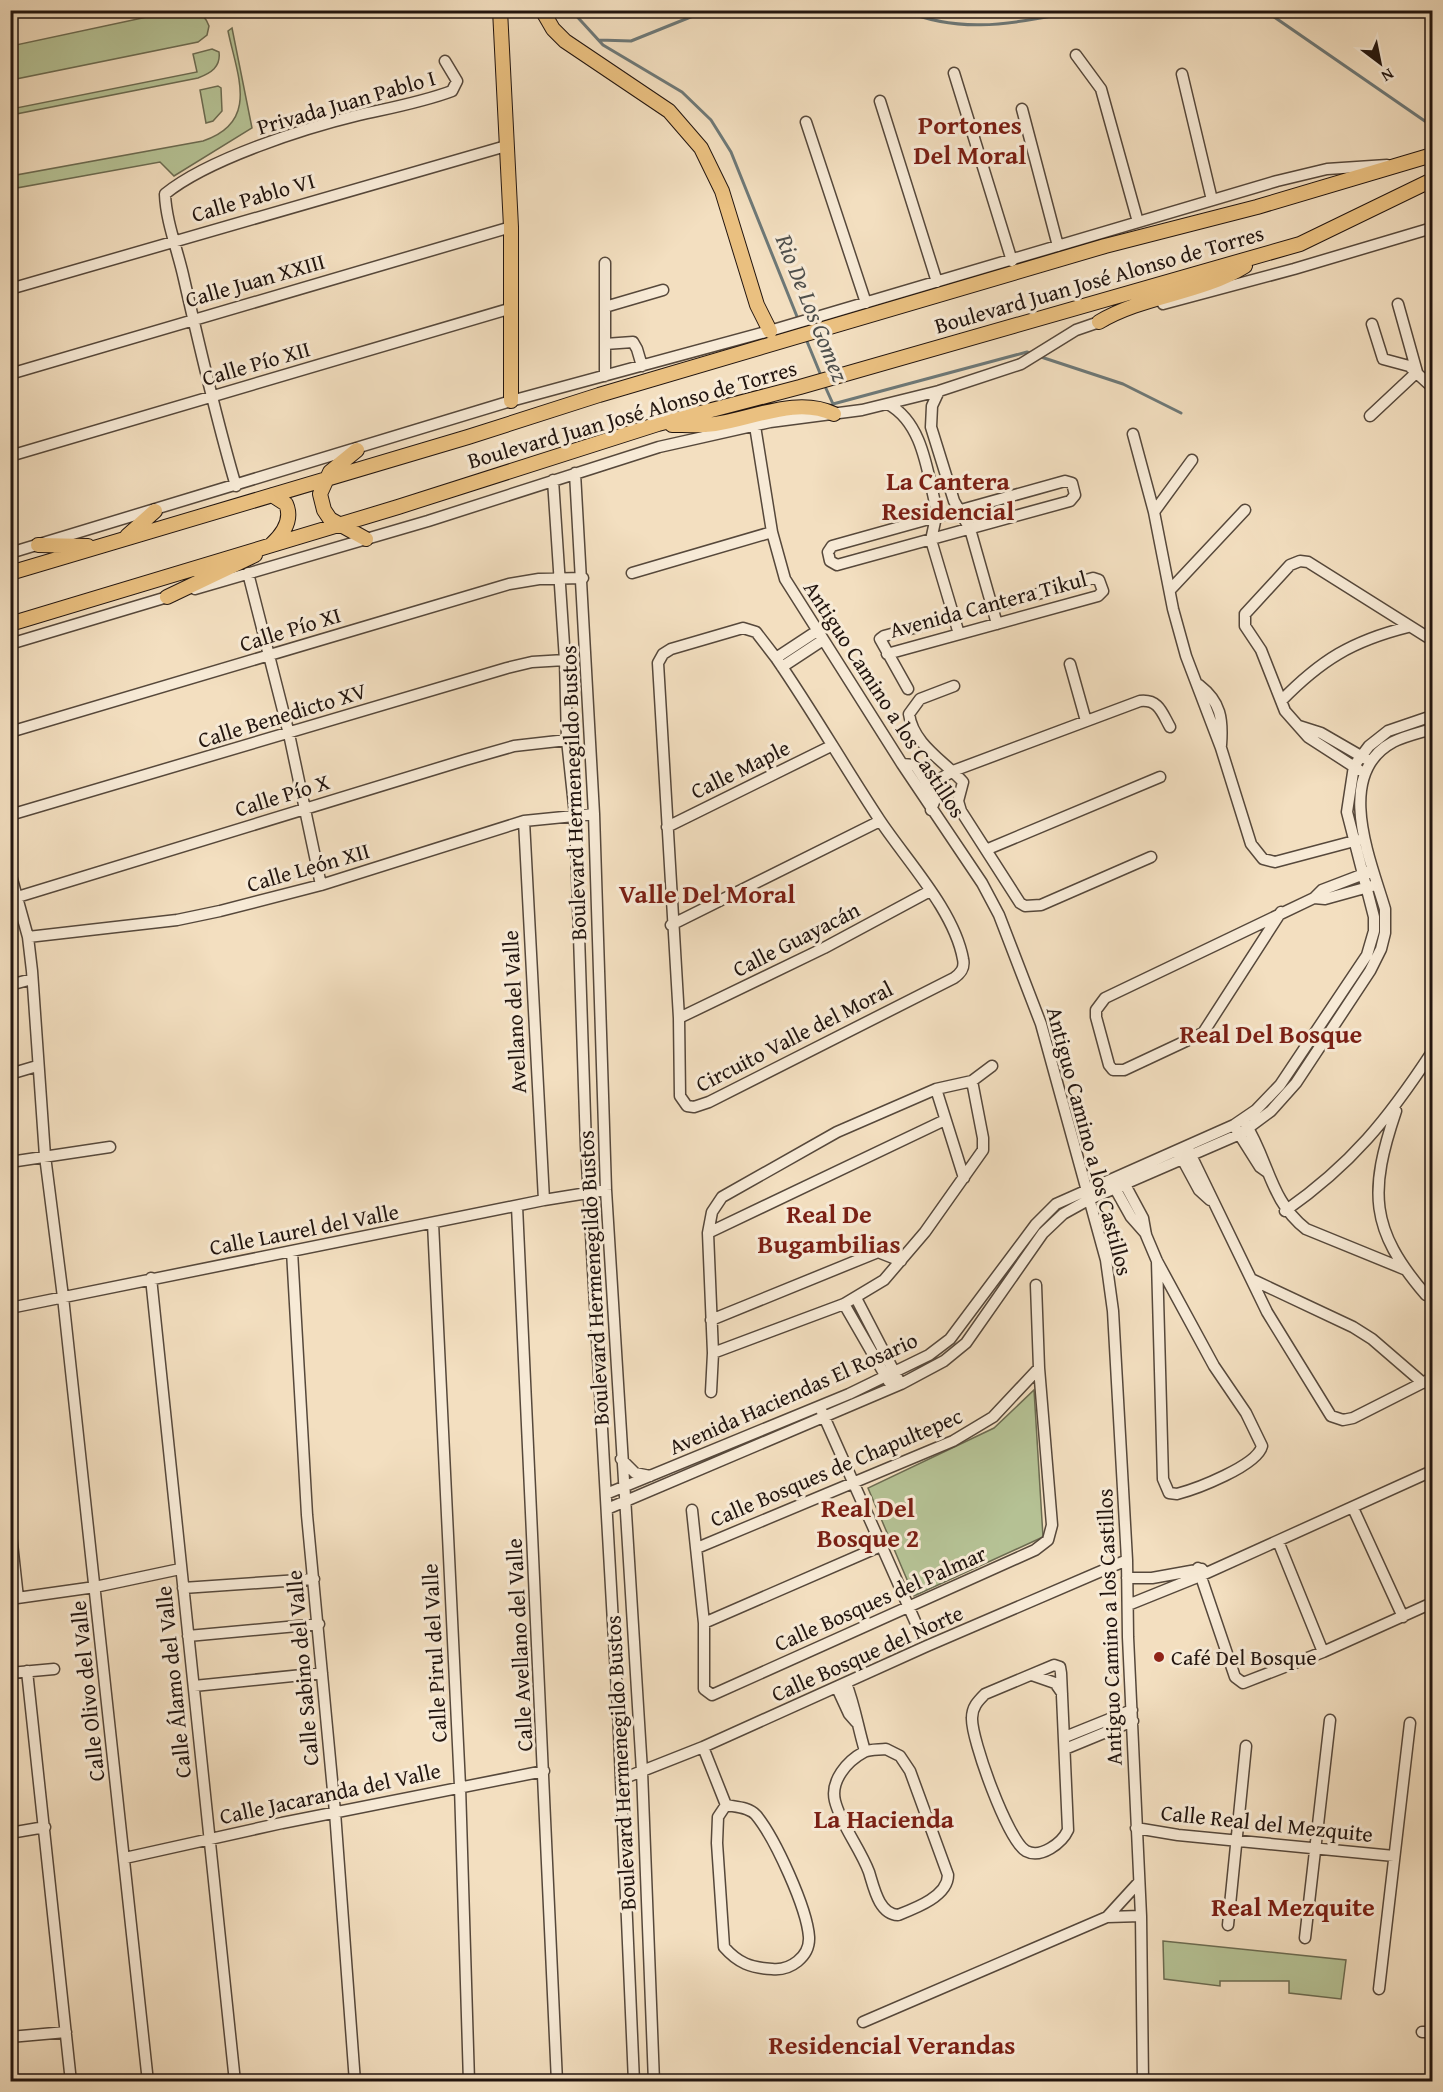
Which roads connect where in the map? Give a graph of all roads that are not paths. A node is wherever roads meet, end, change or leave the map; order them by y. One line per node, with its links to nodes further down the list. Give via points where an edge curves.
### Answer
1 (500, 10): 10 (main road)
2 (542, 10): 34 (main road, via 565,41 669,111 701,147 722,191 757,305)
3 (1076, 55): 15 (street, via 1101,89)
4 (445, 61): 18 (street, Privada Juan Pablo I, via 457,81 450,92 338,120 257,147 176,185 165,194)
5 (954, 73): 21 (street)
6 (1182, 74): 14 (street)
7 (880, 101): 23 (street)
8 (1022, 109): 19 (street)
9 (806, 122): 26 (street)
10 (506, 146): 16 (main road); 18 (street, Calle Pablo VI)
11 (1432, 155): 12 (main road, Boulevard Juan José Alonso de Torres)
12 (1402, 164): 14 (street, Boulevard Juan José Alonso de Torres, via 1308,172); 32 (main road, Boulevard Juan José Alonso de Torres, via 1257,207)
13 (1432, 180): 20 (main road, Boulevard Juan José Alonso de Torres, via 1300,244)
14 (1212, 200): 15 (street, Boulevard Juan José Alonso de Torres)
15 (1138, 222): 19 (street, Boulevard Juan José Alonso de Torres)
16 (511, 227): 29 (main road); 30 (street, Calle Juan XXIII)
17 (1432, 228): 31 (street, Boulevard Juan José Alonso de Torres)
18 (175, 240): 24 (street, Calle Pablo VI); 30 (street)
19 (1058, 246): 21 (street, Boulevard Juan José Alonso de Torres)
20 (1259, 256): 31 (main road, via 1217,280 1132,306); 47 (main road, Boulevard Juan José Alonso de Torres)
21 (1012, 261): 23 (street, Boulevard Juan José Alonso de Torres)
22 (605, 263): 28 (street)
23 (937, 282): 26 (street, Boulevard Juan José Alonso de Torres)
24 (10, 289)
25 (663, 290): 28 (street)
26 (866, 303): 32 (street, Boulevard Juan José Alonso de Torres)
27 (1398, 304): 37 (street)
28 (605, 307): 35 (street)
29 (512, 308): 42 (street, Calle Pío XII); 43 (main road)
30 (193, 318): 38 (street, Calle Juan XXIII); 42 (street)
31 (1099, 322): 41 (street, Boulevard Juan José Alonso de Torres, via 1076,330 1021,364)
32 (818, 324): 34 (main road, Boulevard Juan José Alonso de Torres)
33 (1372, 324): 37 (street, via 1383,359 1402,363)
34 (772, 335): 36 (street, Boulevard Juan José Alonso de Torres); 54 (main road, Boulevard Juan José Alonso de Torres)
35 (605, 344): 36 (street, via 633,342); 39 (street)
36 (642, 366): 39 (street, Boulevard Juan José Alonso de Torres)
37 (1417, 372): 40 (street); 46 (street)
38 (10, 374)
39 (604, 376): 43 (street, Boulevard Juan José Alonso de Torres)
40 (1432, 387)
41 (939, 391): 44 (street, Boulevard Juan José Alonso de Torres); 60 (street, via 932,406 931,427 954,501)
42 (210, 397): 51 (street, Calle Pío XII); 56 (street)
43 (511, 401): 50 (street, Boulevard Juan José Alonso de Torres)
44 (888, 404): 45 (street, Boulevard Juan José Alonso de Torres); 62 (street, via 904,415 914,430)
45 (834, 414): 47 (main road, via 800,407 707,425); 48 (street, Boulevard Juan José Alonso de Torres)
46 (1370, 416)
47 (658, 424): 63 (main road, Boulevard Juan José Alonso de Torres)
48 (755, 426): 53 (street, Boulevard Juan José Alonso de Torres, via 659,447); 65 (street, Antiguo Camino a los Castillos)
49 (1133, 434): 61 (street)
50 (357, 450): 54 (main road); 56 (street, Boulevard Juan José Alonso de Torres)
51 (10, 456)
52 (1192, 460): 61 (street)
53 (575, 473): 55 (street, Boulevard Juan José Alonso de Torres); 77 (street, Boulevard Hermenegildo Bustos)
54 (325, 479): 57 (main road, Boulevard Juan José Alonso de Torres); 63 (main road, via 320,494 324,510)
55 (553, 480): 66 (street, Boulevard Juan José Alonso de Torres); 76 (street, Boulevard Hermenegildo Bustos)
56 (236, 486): 59 (street, Boulevard Juan José Alonso de Torres)
57 (272, 495): 67 (main road, Boulevard Juan José Alonso de Torres); 69 (main road, via 282,500 289,512 286,525)
58 (1245, 510): 78 (street)
59 (155, 511): 67 (main road); 70 (street, Boulevard Juan José Alonso de Torres)
60 (961, 511): 62 (street); 64 (street); 64 (street, via 1065,481 1072,483 1075,495 1070,501)
61 (1154, 512): 78 (street)
62 (936, 517): 68 (street); 68 (street, via 832,546 828,552 832,564 837,565)
63 (338, 524): 66 (main road); 69 (main road, Boulevard Juan José Alonso de Torres)
64 (970, 529): 68 (street); 80 (street)
65 (772, 532): 75 (street); 86 (street, Antiguo Camino a los Castillos, via 785,579)
66 (366, 539): 74 (street, Boulevard Juan José Alonso de Torres)
67 (122, 540): 71 (main road, Boulevard Juan José Alonso de Torres)
68 (931, 540): 81 (street)
69 (273, 543): 79 (main road); 82 (main road, Boulevard Juan José Alonso de Torres)
70 (38, 545): 71 (main road); 72 (street, Boulevard Juan José Alonso de Torres)
71 (102, 546): 73 (main road, Boulevard Juan José Alonso de Torres)
72 (10, 553)
73 (10, 573)
74 (248, 573): 79 (street, Boulevard Juan José Alonso de Torres); 90 (street)
75 (632, 573)
76 (561, 578): 77 (street, Calle Pío XI); 90 (street, Calle Pío XI, via 509,584); 92 (street, Boulevard Hermenegildo Bustos)
77 (583, 578): 118 (street, Boulevard Hermenegildo Bustos)
78 (1170, 590): 124 (street, via 1180,635 1251,844 1263,860 1280,861)
79 (167, 597): 88 (street, Boulevard Juan José Alonso de Torres)
80 (993, 607): 83 (street); 83 (street, Avenida Cantera Tikul, via 1092,578 1099,580 1102,591 1098,597)
81 (954, 617): 85 (street); 89 (street, Avenida Cantera Tikul, via 884,636 880,639)
82 (10, 624)
83 (997, 624): 85 (street, Avenida Cantera Tikul)
84 (1408, 627): 87 (street); 97 (street, via 1354,644 1326,659); 97 (street, via 1308,562 1290,566 1251,606 1244,619)
85 (959, 634): 89 (street, Avenida Cantera Tikul)
86 (820, 636): 91 (street); 94 (street); 109 (street, Antiguo Camino a los Castillos)
87 (1432, 640)
88 (10, 644)
89 (887, 654): 96 (street)
90 (269, 656): 103 (street, Calle Pío XI); 104 (street)
91 (776, 658): 94 (street, Circuito Valle del Moral); 122 (street, Circuito Valle del Moral, via 756,632 743,628 671,650 659,659)
92 (565, 660): 104 (street, Calle Benedicto XV, via 514,666); 105 (street, Boulevard Hermenegildo Bustos)
93 (1070, 664): 99 (street)
94 (782, 668): 106 (street, Circuito Valle del Moral)
95 (954, 686): 111 (street, via 920,699 909,714 915,734)
96 (908, 689)
97 (1281, 701): 100 (street)
98 (1432, 716): 107 (street, Avenida Haciendas El Rosario, via 1388,732)
99 (1086, 721): 101 (street, via 1148,700 1157,705); 111 (street)
100 (1299, 726): 107 (street, via 1321,733); 110 (street, via 1308,737)
101 (1170, 728)
102 (1432, 729): 108 (street, Avenida Haciendas El Rosario, via 1393,742)
103 (10, 732)
104 (289, 734): 115 (street); 117 (street, Calle Benedicto XV)
105 (567, 740): 115 (street, Calle Pío X, via 514,746); 119 (street, Boulevard Hermenegildo Bustos)
106 (831, 746): 121 (street, Circuito Valle del Moral); 122 (street, Calle Maple)
107 (1361, 756): 108 (street); 110 (street, Avenida Haciendas El Rosario)
108 (1371, 763): 112 (street, Avenida Haciendas El Rosario)
109 (902, 764): 114 (street, via 915,765); 116 (street, Antiguo Camino a los Castillos)
110 (1354, 766): 112 (street); 124 (street, Avenida Haciendas El Rosario, via 1347,812)
111 (953, 771): 114 (street); 125 (street, via 964,785 959,806)
112 (1364, 773): 123 (street, Avenida Haciendas El Rosario, via 1359,811)
113 (1160, 777): 125 (street)
114 (930, 785): 116 (street, via 936,796)
115 (304, 809): 130 (street); 133 (street, Calle Pío X)
116 (931, 810): 158 (street, Antiguo Camino a los Castillos, via 999,915 1041,1024)
117 (10, 814)
118 (594, 814): 119 (street, Calle León XII); 156 (street, Boulevard Hermenegildo Bustos)
119 (575, 815): 120 (street, Calle León XII); 157 (street, Boulevard Hermenegildo Bustos)
120 (524, 821): 130 (street, Calle León XII); 159 (street, Avellano del Valle)
121 (880, 821): 132 (street, Circuito Valle del Moral); 136 (street)
122 (666, 827): 136 (street, Circuito Valle del Moral)
123 (1366, 838): 124 (street); 128 (street, Avenida Haciendas El Rosario)
124 (1353, 842): 128 (street, Avenida Haciendas El Rosario)
125 (988, 849): 126 (street, via 1016,898 1025,906 1041,905)
126 (1151, 857)
127 (10, 872): 133 (street, Calle Olivo del Valle)
128 (1369, 872): 129 (street, Avenida Haciendas El Rosario); 131 (street, Avenida Haciendas El Rosario); 134 (street, via 1322,890)
129 (1378, 884): 131 (street); 149 (street, Avenida Haciendas El Rosario, via 1386,921 1381,949 1370,971 1296,1083 1271,1111)
130 (321, 885): 137 (street, Calle León XII, via 188,918)
131 (1366, 887): 134 (street, via 1325,899); 149 (street, Avenida Haciendas El Rosario, via 1374,924 1367,955 1280,1085)
132 (930, 891): 140 (street, Calle Guayacán, via 824,948); 140 (street, Circuito Valle del Moral, via 960,947 964,964 958,975 700,1106 687,1106 680,1096)
133 (14, 898): 137 (street, Calle Olivo del Valle)
134 (1314, 898): 135 (street)
135 (1281, 912): 135 (street, via 1105,998 1096,1017 1113,1070 1124,1070 1203,1033)
136 (671, 925): 140 (street, Circuito Valle del Moral)
137 (28, 937): 138 (street, Calle Olivo del Valle)
138 (32, 979): 139 (street); 142 (street, Calle Olivo del Valle)
139 (10, 985)
140 (679, 1018)
141 (1432, 1052): 147 (street)
142 (37, 1066): 144 (street); 152 (street, Calle Olivo del Valle)
143 (992, 1066): 145 (street)
144 (10, 1074)
145 (972, 1081): 146 (street); 154 (street, via 984,1144 980,1157)
146 (936, 1089): 148 (street); 163 (street, via 837,1132 731,1190 716,1204)
147 (1398, 1105): 161 (street, via 1340,1169); 168 (street, via 1382,1152 1376,1198 1383,1228)
148 (945, 1120): 154 (street); 163 (street)
149 (1241, 1127): 151 (street, Avenida Haciendas El Rosario); 161 (street)
150 (110, 1147): 152 (street)
151 (1184, 1153): 155 (street, Avenida Haciendas El Rosario); 170 (street, via 1199,1190 1210,1200)
152 (45, 1156): 153 (street); 173 (street, Calle Olivo del Valle)
153 (10, 1162)
154 (964, 1178): 166 (street)
155 (1117, 1182): 158 (street, Avenida Haciendas El Rosario); 167 (street, via 1143,1218)
156 (606, 1190): 157 (street, Calle Laurel del Valle); 185 (street, Boulevard Hermenegildo Bustos)
157 (588, 1191): 159 (street, Calle Laurel del Valle); 192 (street, Boulevard Hermenegildo Bustos)
158 (1088, 1194): 164 (street, Avenida Haciendas El Rosario, via 1056,1204); 201 (street, Antiguo Camino a los Castillos, via 1111,1292)
159 (544, 1200): 160 (street, Calle Laurel del Valle)
160 (518, 1206): 162 (street, Calle Laurel del Valle); 234 (street, Calle Avellano del Valle)
161 (1285, 1211): 168 (street, via 1306,1229)
162 (433, 1223): 165 (street, Calle Laurel del Valle); 237 (street, Calle Pirul del Valle)
163 (708, 1233): 177 (street)
164 (1037, 1233): 180 (street, Avenida Haciendas El Rosario, via 950,1339); 182 (street, Avenida Haciendas El Rosario, via 966,1343 944,1361)
165 (292, 1251): 169 (street, Calle Laurel del Valle); 205 (street, Calle Sabino del Valle)
166 (901, 1261): 174 (street, via 884,1280); 177 (street, via 878,1252)
167 (1157, 1261): 167 (street, via 1208,1357 1246,1413 1262,1446 1258,1456 1244,1466 1177,1494 1168,1493 1163,1479)
168 (1404, 1269): 172 (street)
169 (151, 1278): 173 (street, Calle Laurel del Valle); 202 (street, Calle Álamo del Valle)
170 (1251, 1279): 181 (street, via 1353,1327); 181 (street, via 1276,1328 1331,1416 1353,1418)
171 (1036, 1285): 179 (street)
172 (1426, 1295)
173 (63, 1297): 176 (street, Calle Laurel del Valle); 206 (street, Calle Olivo del Valle)
174 (856, 1298): 175 (street); 180 (street)
175 (844, 1304): 178 (street); 180 (street)
176 (10, 1308)
177 (711, 1320): 178 (street)
178 (713, 1353): 183 (street)
179 (1039, 1368): 190 (street, Calle Bosques de Chapultepec, via 1011,1400 979,1427); 211 (street, Calle Bosques del Palmar, via 1052,1525 1048,1540 1035,1550)
180 (891, 1375): 182 (street); 184 (street, Avenida Haciendas El Rosario)
181 (1428, 1381)
182 (896, 1386): 184 (street, Avenida Haciendas El Rosario)
183 (711, 1392)
184 (822, 1412): 186 (street, Avenida Haciendas El Rosario); 188 (street, Avenida Haciendas El Rosario); 190 (street)
185 (621, 1459): 189 (street, via 634,1473); 191 (street, Boulevard Hermenegildo Bustos)
186 (688, 1461): 188 (street); 189 (street, Avenida Haciendas El Rosario)
187 (1432, 1471): 194 (street)
188 (694, 1472): 193 (street, Avenida Haciendas El Rosario)
189 (654, 1476): 191 (street, Avenida Haciendas El Rosario)
190 (855, 1482): 199 (street); 200 (street, Calle Bosques de Chapultepec)
191 (624, 1487): 192 (street, Avenida Haciendas El Rosario); 193 (street, Boulevard Hermenegildo Bustos)
192 (606, 1494): 195 (street, Boulevard Hermenegildo Bustos)
193 (626, 1501): 195 (street, Avenida Haciendas El Rosario); 235 (street, Boulevard Hermenegildo Bustos)
194 (1353, 1508): 198 (street); 212 (street)
195 (607, 1509): 236 (street, Boulevard Hermenegildo Bustos)
196 (692, 1510): 200 (street)
197 (10, 1525): 208 (street)
198 (1278, 1541): 203 (street); 217 (street)
199 (881, 1546): 211 (street); 213 (street)
200 (697, 1548): 213 (street)
201 (1127, 1560): 204 (street, Antiguo Camino a los Castillos); 223 (street, Calle Bosque del Norte)
202 (180, 1569): 206 (street); 207 (street, Calle Álamo del Valle)
203 (1199, 1572): 204 (street); 210 (street); 217 (street, via 1235,1677 1243,1683)
204 (1127, 1578): 210 (street, Antiguo Camino a los Castillos)
205 (314, 1579): 207 (street); 214 (street, Calle Sabino del Valle)
206 (94, 1587): 208 (street); 247 (street, Calle Olivo del Valle)
207 (183, 1588): 216 (street, Calle Álamo del Valle)
208 (14, 1599)
209 (1432, 1603): 212 (street)
210 (1128, 1605): 226 (street, Antiguo Camino a los Castillos)
211 (908, 1607): 213 (street, Calle Bosques del Palmar, via 712,1695 704,1689); 215 (street)
212 (1403, 1617): 217 (street)
213 (704, 1623)
214 (319, 1624): 216 (street); 221 (street, Calle Sabino del Valle)
215 (918, 1628)
216 (188, 1636): 224 (street, Calle Álamo del Valle)
217 (1323, 1652)
218 (54, 1668): 219 (street)
219 (27, 1671): 220 (street); 240 (street)
220 (10, 1673)
221 (322, 1673): 224 (street); 239 (street, Calle Sabino del Valle)
222 (1032, 1675): 225 (street, via 1055,1683); 225 (street, via 1058,1666); 232 (street, via 985,1695 972,1716 983,1768 1025,1851 1049,1848 1062,1841 1068,1830)
223 (842, 1685): 231 (street, Calle Bosque del Norte); 233 (street)
224 (194, 1686): 243 (street, Calle Álamo del Valle)
225 (1062, 1693): 229 (street)
226 (1133, 1715): 229 (street); 232 (street); 241 (street, Antiguo Camino a los Castillos)
227 (1330, 1720): 245 (street)
228 (1410, 1723): 246 (street)
229 (1065, 1737): 232 (street)
230 (1246, 1746): 244 (street)
231 (703, 1747): 235 (street, Calle Bosque del Norte); 238 (street)
232 (1065, 1749)
233 (865, 1751): 233 (street, via 894,1751 906,1763 948,1875 947,1886 940,1893 898,1915 887,1911 878,1898 834,1797 843,1769)
234 (544, 1771): 237 (street, Calle Jacaranda del Valle); 262 (street, Calle Avellano del Valle)
235 (642, 1771): 236 (street, Calle Bosque del Norte); 264 (street, Boulevard Hermenegildo Bustos)
236 (622, 1779): 263 (street, Boulevard Hermenegildo Bustos)
237 (460, 1786): 239 (street, Calle Jacaranda del Valle); 261 (street, Calle Pirul del Valle)
238 (726, 1805): 238 (street, via 718,1818 717,1843 724,1947 746,1965 779,1970 795,1964 806,1954 809,1938 800,1902 755,1814)
239 (335, 1812): 243 (street, Calle Jacaranda del Valle); 260 (street, Calle Sabino del Valle)
240 (45, 1827): 242 (street); 255 (street)
241 (1136, 1828): 244 (street, Calle Real del Mezquite); 248 (street, Antiguo Camino a los Castillos)
242 (10, 1833)
243 (208, 1838): 247 (street, Calle Jacaranda del Valle); 259 (street, Calle Álamo del Valle)
244 (1236, 1840): 245 (street, Calle Real del Mezquite); 251 (street)
245 (1316, 1848): 246 (street, Calle Real del Mezquite); 252 (street)
246 (1394, 1856): 253 (street)
247 (125, 1858): 258 (street, Calle Olivo del Valle)
248 (1139, 1882): 249 (street, Antiguo Camino a los Castillos); 250 (street)
249 (1141, 1916): 250 (street); 265 (street, Antiguo Camino a los Castillos)
250 (1107, 1917): 254 (street)
251 (1228, 1925)
252 (1305, 1938)
253 (1379, 1989)
254 (863, 2022)
255 (66, 2032): 256 (street); 257 (street)
256 (10, 2037)
257 (71, 2082)
258 (148, 2082)
259 (235, 2082)
260 (355, 2082)
261 (469, 2082)
262 (558, 2082)
263 (634, 2082)
264 (654, 2082)
265 (1143, 2082)

